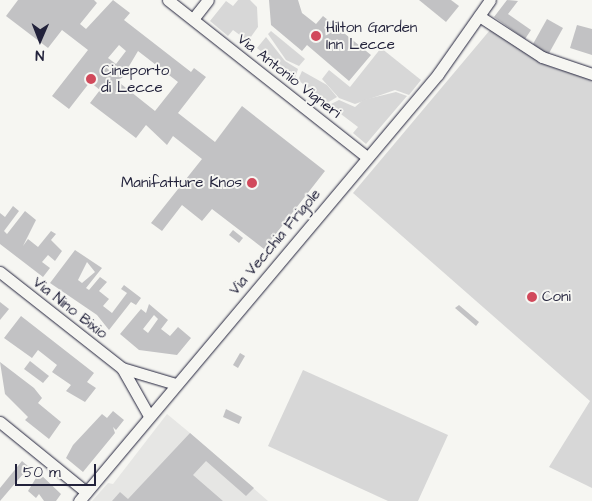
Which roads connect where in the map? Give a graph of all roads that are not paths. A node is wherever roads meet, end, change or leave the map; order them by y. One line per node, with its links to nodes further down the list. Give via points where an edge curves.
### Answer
1 (168, 0): 5 (street, Via Antonio Vigneri)
2 (208, 0): 5 (street)
3 (490, 0): 4 (street, Via Vecchia Frigole)
4 (479, 16): 6 (street, via 542,58); 7 (street, Via Vecchia Frigole, via 438,74)
5 (193, 19): 7 (street, Via Antonio Vigneri)
6 (592, 74)
7 (367, 157): 10 (street, Via Vecchia Frigole)
8 (0, 272): 9 (street, Via Nino Bixio)
9 (122, 368): 10 (street, Via Nino Bixio); 11 (street, Via Nino Bixio)
10 (176, 384): 11 (street, Via Vecchia Frigole)
11 (149, 416): 13 (street, Via Vecchia Frigole)
12 (0, 422): 13 (street)
13 (83, 497)

